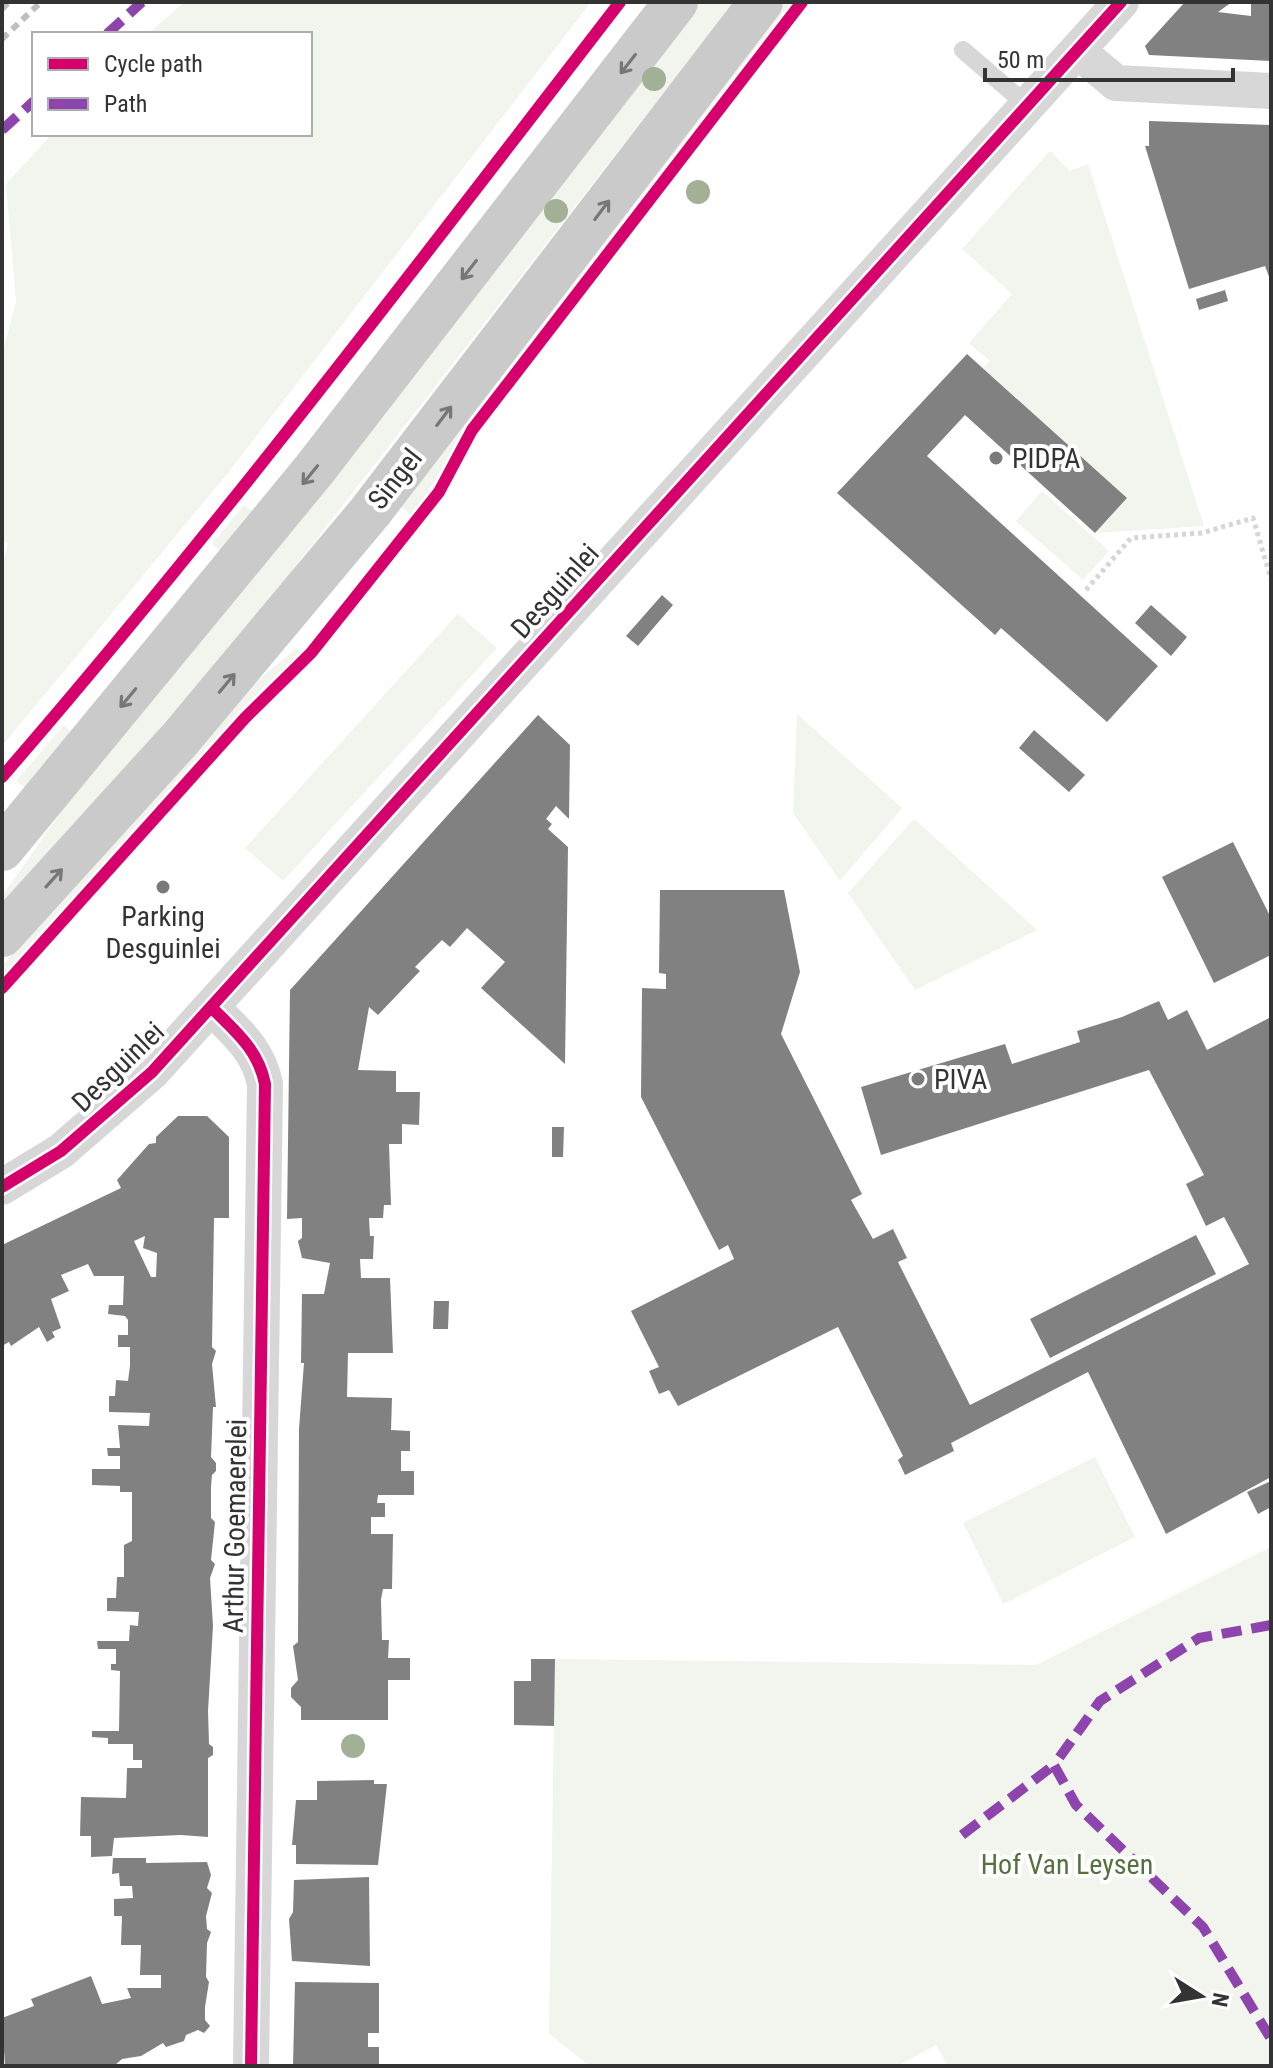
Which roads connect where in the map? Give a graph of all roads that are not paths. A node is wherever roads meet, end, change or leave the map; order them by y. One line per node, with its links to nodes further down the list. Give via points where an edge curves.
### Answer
1 (676, 2): 8 (main road, one-way to 8, via 314,470)
2 (761, 2): 9 (main road, Singel, one-way to 2, via 180,739 370,512)
3 (1121, 2): 5 (street, Desguinlei)
4 (963, 50): 7 (lane)
5 (1078, 51): 6 (street, via 1116,83); 7 (street, Desguinlei)
6 (1271, 91)
7 (1028, 106): 10 (street, Desguinlei)
8 (2, 849)
9 (2, 935)
10 (211, 1007): 11 (street, Desguinlei, via 107,1114 61,1151); 12 (street, Arthur Goemaerelei, via 252,1048 265,1084)
11 (2, 1187)
12 (251, 2066)

